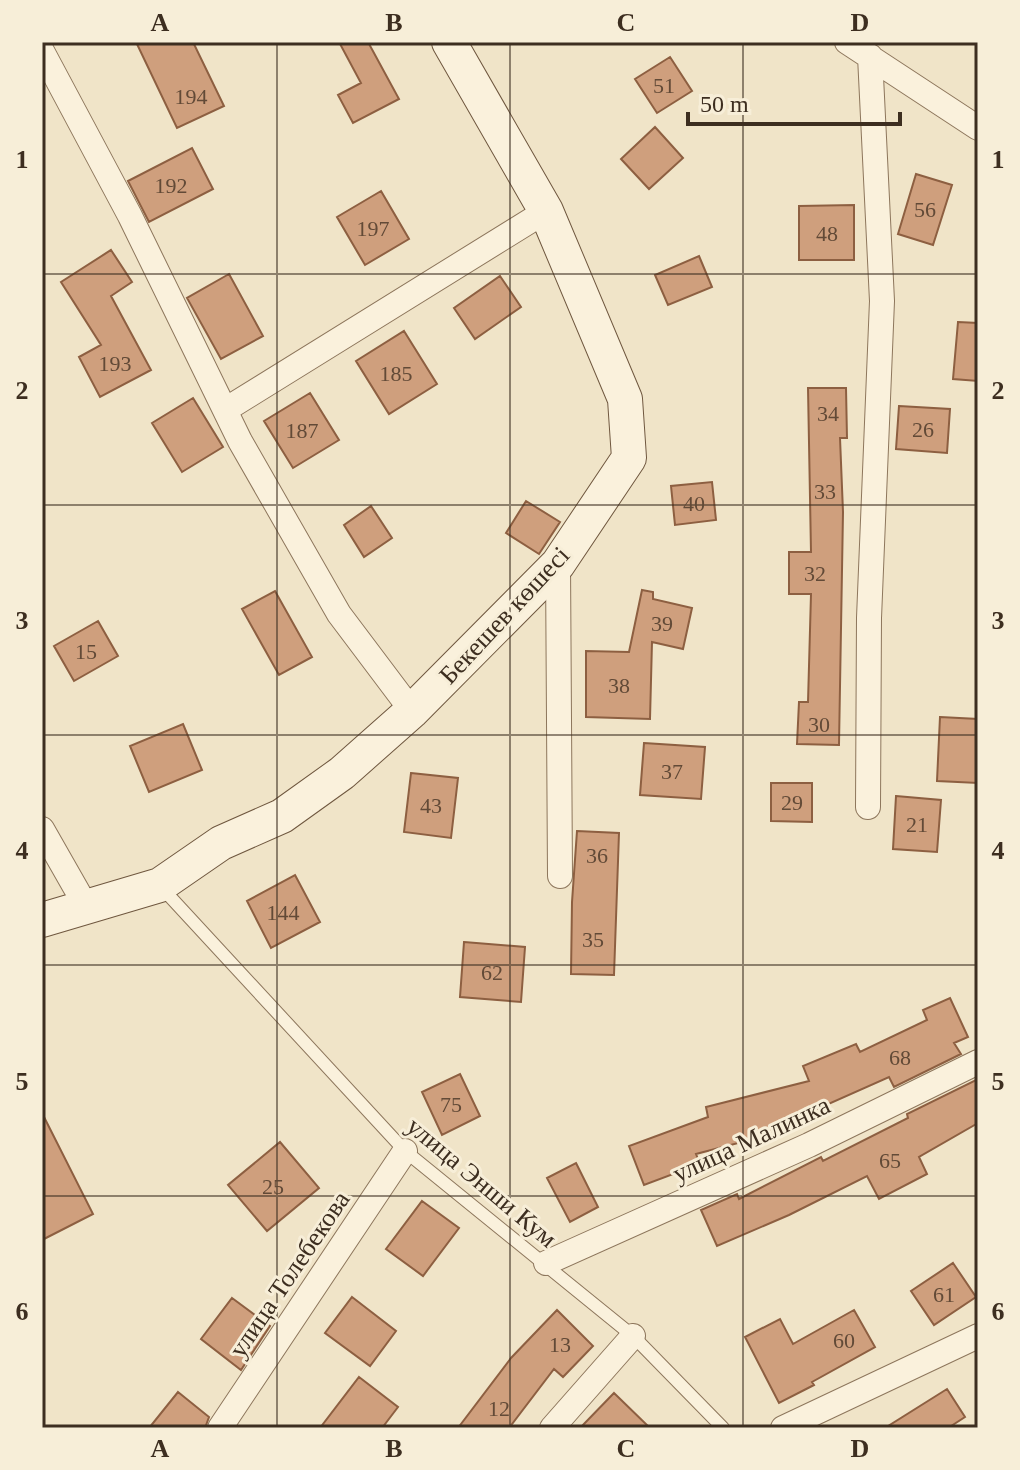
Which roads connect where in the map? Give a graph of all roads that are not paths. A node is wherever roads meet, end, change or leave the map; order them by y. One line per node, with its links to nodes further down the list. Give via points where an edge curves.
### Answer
1 (449, 42): 6 (main road, Бекешев көшесі)
2 (847, 42): 4 (street)
3 (42, 51): 7 (street)
4 (870, 56): 5 (street); 10 (street, via 882,301 869,618)
5 (978, 128)
6 (546, 211): 7 (street); 8 (main road, Бекешев көшесі, via 625,399 629,458)
7 (225, 410): 9 (street, via 339,614)
8 (558, 564): 9 (main road, Бекешев көшесі); 12 (street)
9 (412, 711): 13 (main road, Бекешев көшесі, via 342,773 282,816 221,843)
10 (868, 807)
11 (42, 829): 14 (street)
12 (560, 876)
13 (160, 885): 14 (main road, Бекешев көшесі); 17 (lane, улица Энши Кум)
14 (87, 908): 15 (main road, Бекешев көшесі)
15 (42, 920)
16 (978, 1062): 18 (street, улица Малинка)
17 (405, 1151): 18 (lane, улица Энши Кум); 21 (street, улица Толебекова)
18 (546, 1263): 19 (lane, улица Энши Кум)
19 (633, 1336): 22 (street); 23 (lane, улица Энши Кум)
20 (978, 1336): 24 (street)
21 (220, 1428)
22 (552, 1428)
23 (723, 1428)
24 (783, 1428)

